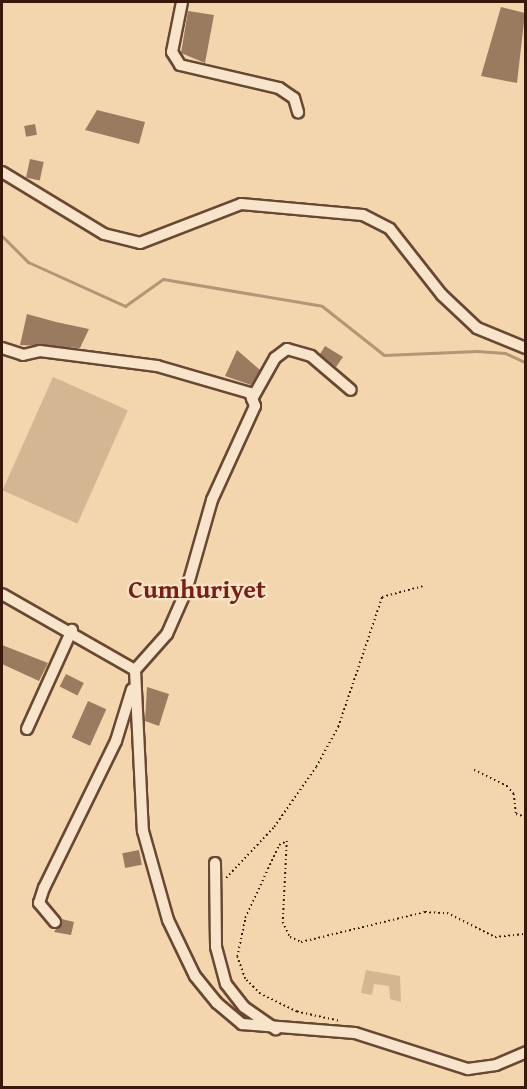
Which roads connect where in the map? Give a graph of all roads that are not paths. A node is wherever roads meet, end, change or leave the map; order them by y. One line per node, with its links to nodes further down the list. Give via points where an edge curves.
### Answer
1 (182, 2): 2 (street, via 172,52 180,65 279,88 294,99)
2 (298, 112)
3 (2, 172): 5 (street, via 104,234 140,243 241,204 363,215 390,229 442,295 477,328)
4 (2, 348): 7 (street, via 23,355 40,351 158,366 250,393)
5 (525, 348)
6 (351, 390): 7 (street, via 311,356 287,349 275,358)
7 (252, 399): 10 (street, via 255,406 212,500 186,591 167,634)
8 (2, 594): 9 (street)
9 (72, 630): 10 (street); 11 (street)
10 (135, 675): 13 (street, via 116,741 39,903); 14 (street, via 143,831 168,920 195,975 217,1003 242,1024)
11 (27, 729)
12 (215, 862): 14 (street, via 216,947 226,984 244,1007)
13 (55, 922)
14 (278, 1031): 15 (street, via 355,1033 468,1069 496,1065)
15 (525, 1052)

